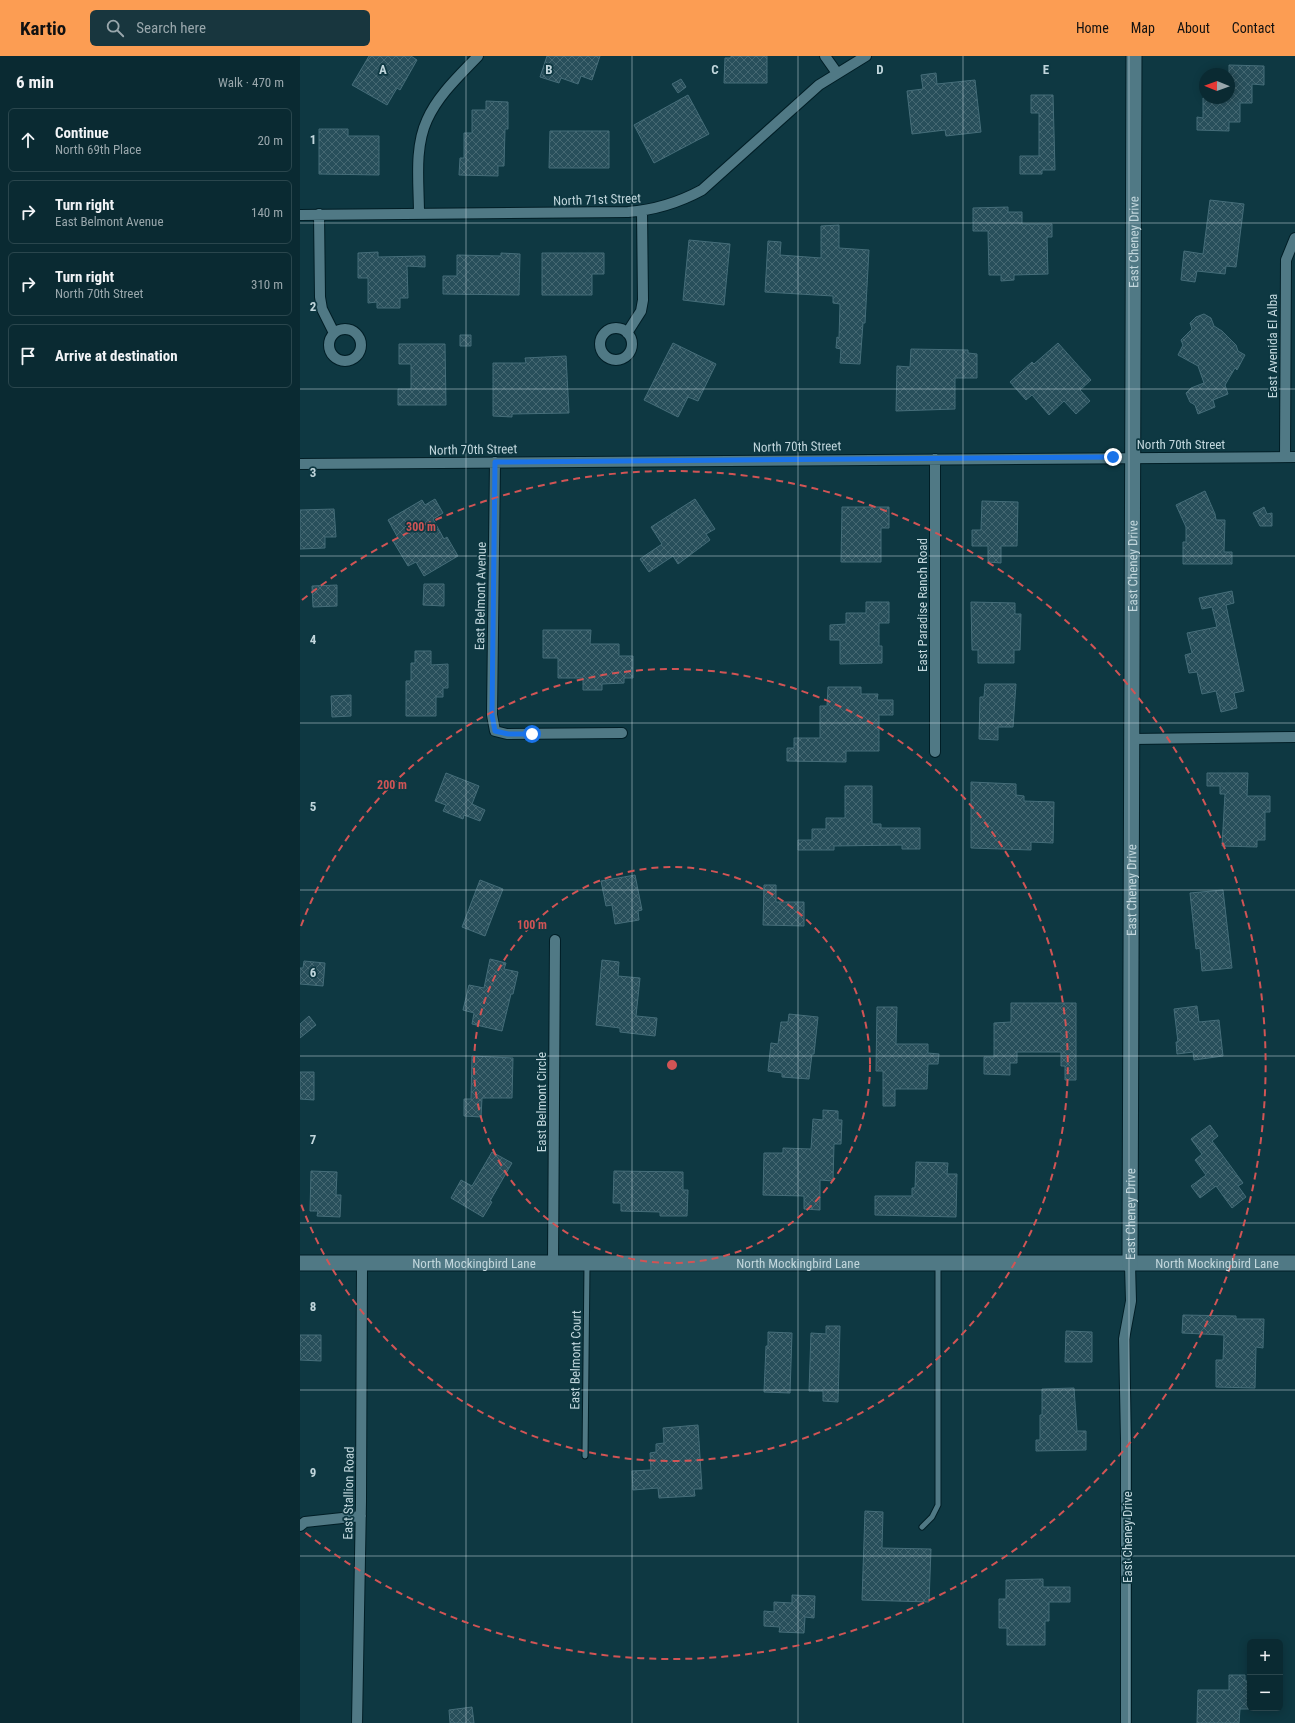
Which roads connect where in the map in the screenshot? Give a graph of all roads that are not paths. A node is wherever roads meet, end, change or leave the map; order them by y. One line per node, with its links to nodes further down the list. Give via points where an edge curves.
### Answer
1 (478, 56): 9 (street, via 438,101 426,121 419,160)
2 (825, 56): 5 (street)
3 (866, 56): 5 (street, North 71st Street)
4 (1134, 56): 14 (street, East Cheney Drive)
5 (836, 73): 6 (street, North 71st Street, via 819,85 702,190 683,200)
6 (642, 211): 9 (street, North 71st Street); 12 (street, via 643,300 641,310)
7 (300, 214): 8 (street, North 71st Street)
8 (319, 214): 9 (street, North 71st Street); 11 (street, via 320,297 322,309)
9 (419, 214)
10 (1295, 238): 13 (street, East Avenida El Alba, via 1286,260)
11 (334, 333)
12 (627, 333)
13 (1290, 456): 14 (street, North 70th Street)
14 (1133, 458): 15 (street, North 70th Street); 20 (street, East Cheney Drive)
15 (935, 459): 16 (street, North 70th Street); 21 (street, East Paradise Ranch Road)
16 (495, 462): 17 (street, North 70th Street); 18 (street, East Belmont Avenue, via 492,715 495,731 508,734)
17 (300, 464)
18 (622, 733)
19 (1295, 737): 20 (street)
20 (1132, 739): 29 (street, East Cheney Drive)
21 (935, 752)
22 (555, 940): 25 (street, East Belmont Circle)
23 (300, 1263): 24 (street, North Mockingbird Lane)
24 (362, 1264): 25 (street, North Mockingbird Lane); 31 (street, East Stallion Road)
25 (553, 1264): 26 (street, North Mockingbird Lane)
26 (587, 1264): 27 (street, North Mockingbird Lane); 30 (lane, East Belmont Court)
27 (938, 1264): 29 (street, North Mockingbird Lane); 33 (lane, via 938,1506)
28 (1295, 1264): 29 (street, North Mockingbird Lane)
29 (1130, 1265): 35 (street, East Cheney Drive, via 1131,1301 1124,1339)
30 (585, 1456)
31 (361, 1516): 32 (street, via 305,1522); 34 (street, East Stallion Road)
32 (300, 1526)
33 (922, 1527)
34 (357, 1723)
35 (1126, 1723)

